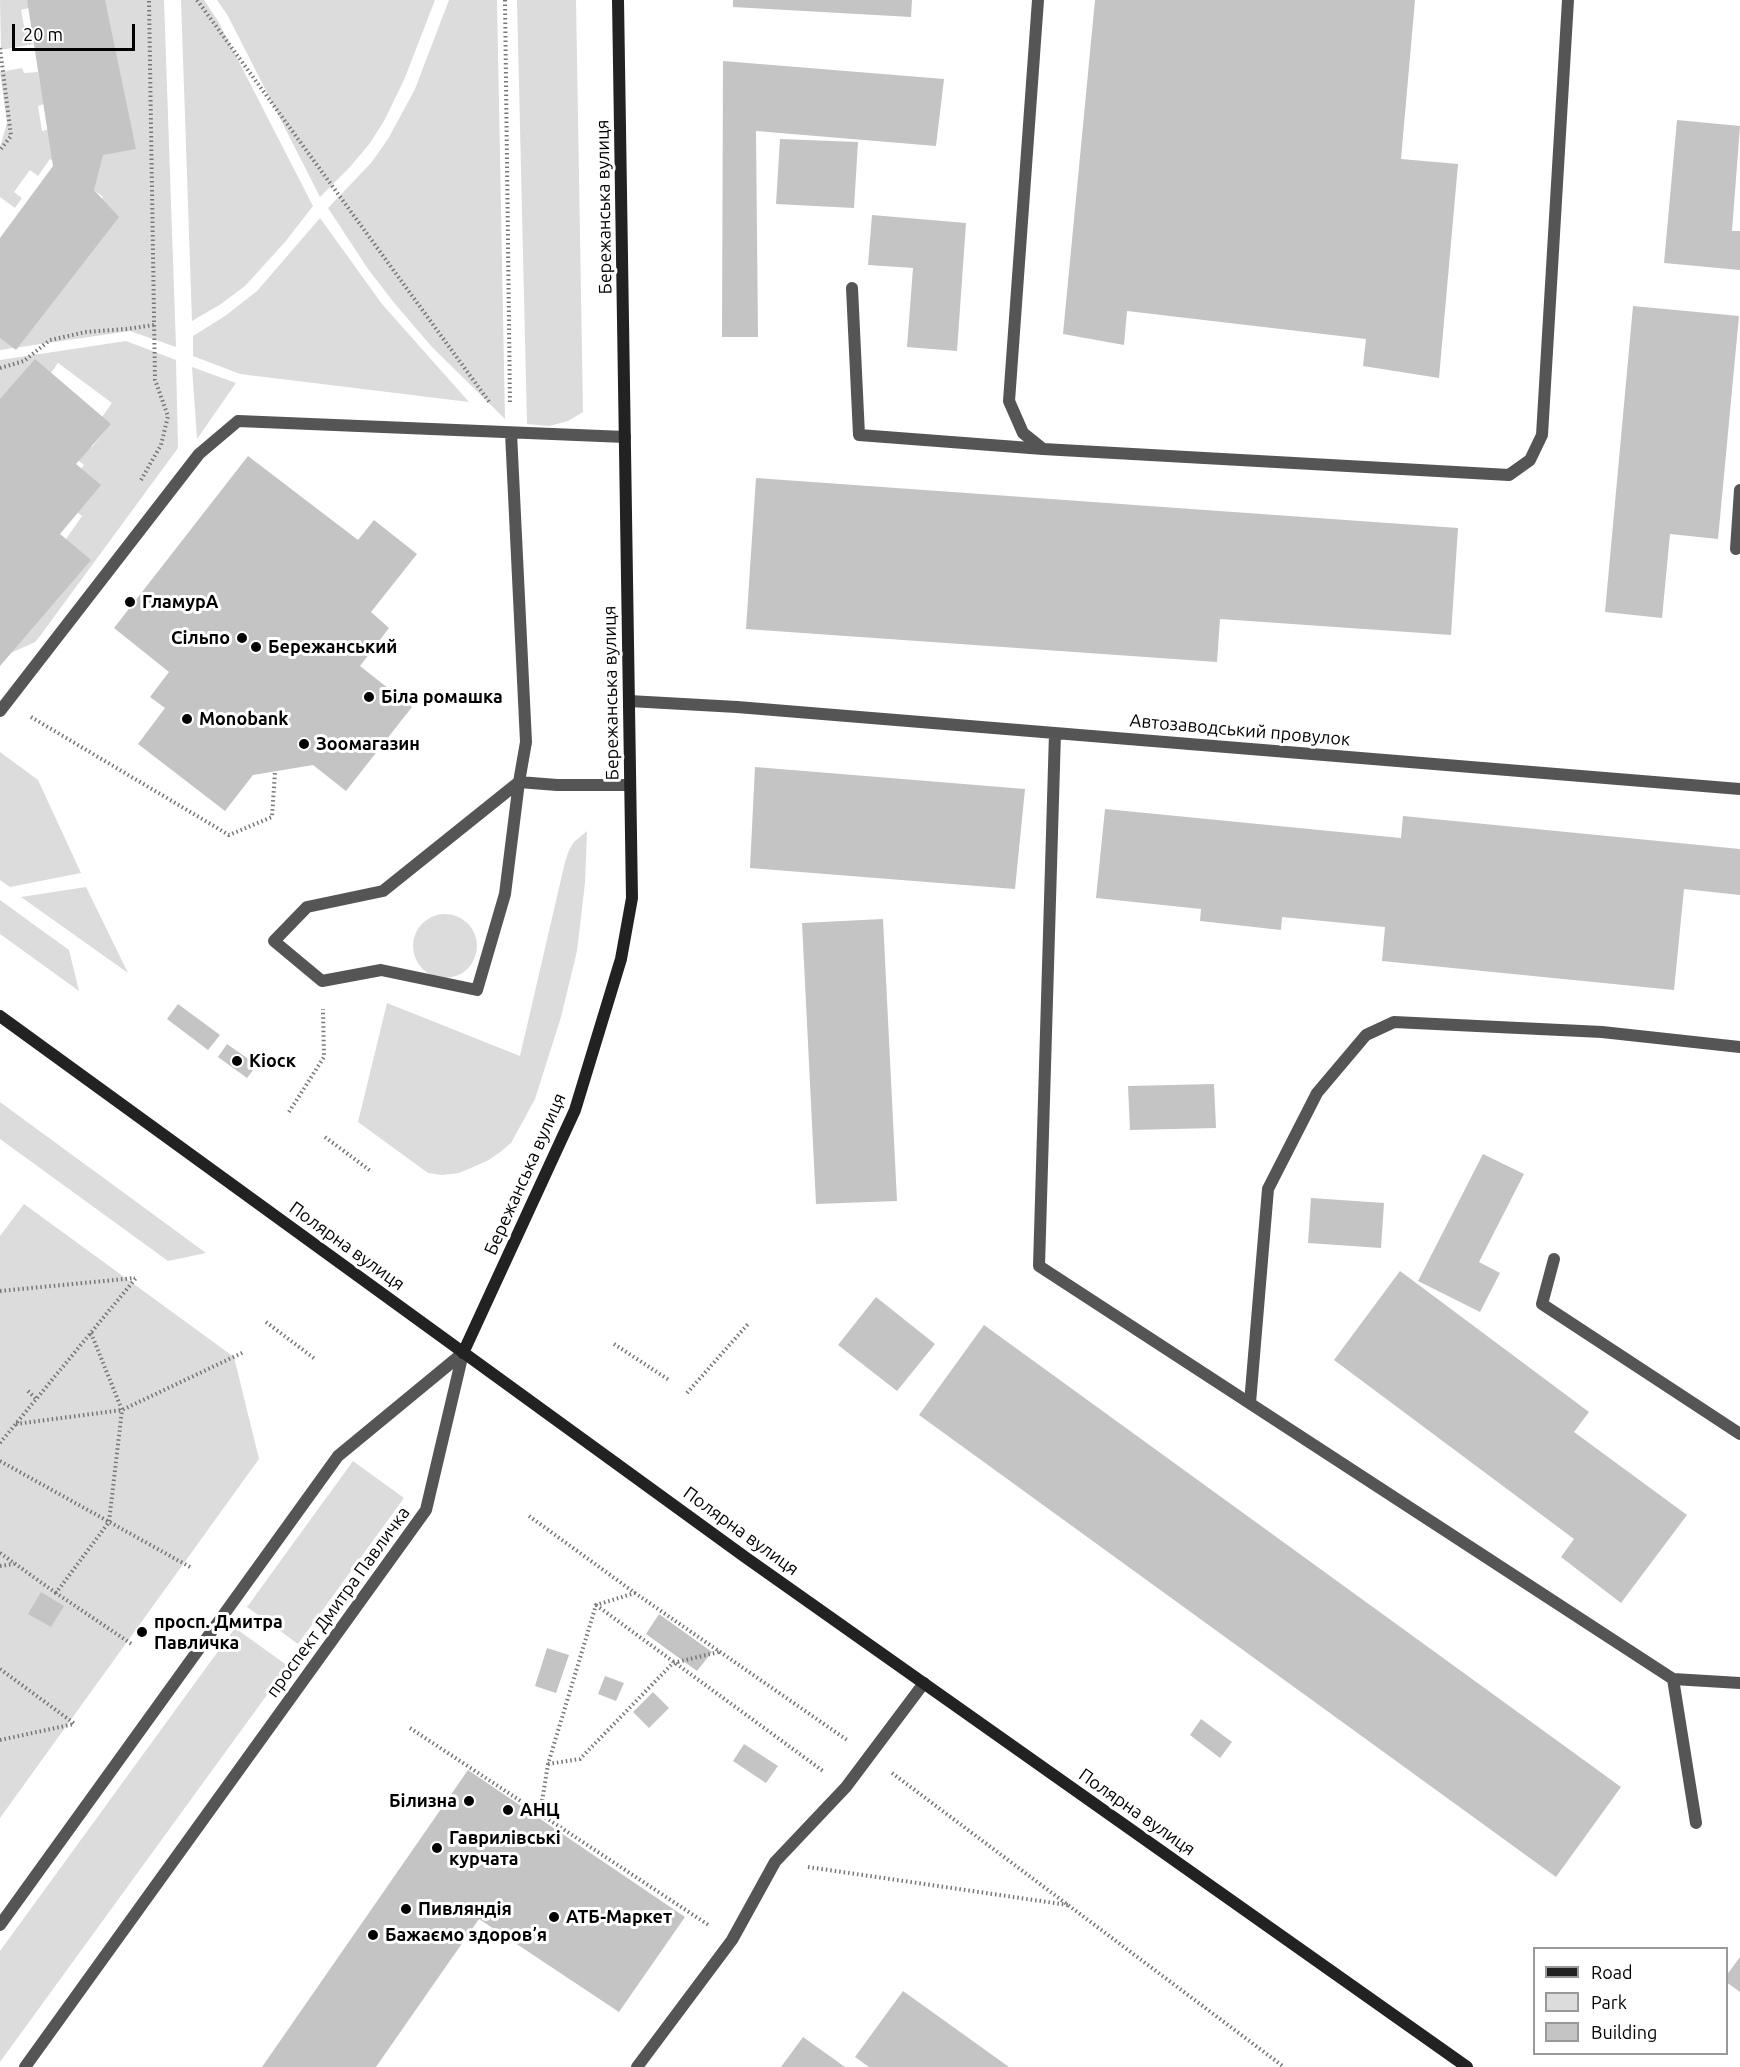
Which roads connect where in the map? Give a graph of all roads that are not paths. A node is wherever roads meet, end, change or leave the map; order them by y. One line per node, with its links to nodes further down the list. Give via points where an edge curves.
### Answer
1 (618, 0): 6 (main road, Бережанська вулиця)
2 (1038, 0): 7 (street, via 1009,401 1023,433)
3 (1568, 0): 7 (street, via 1542,435 1530,460 1509,475)
4 (852, 288): 7 (street, via 859,435)
5 (511, 433): 6 (street); 11 (street, via 238,421 199,454); 13 (street, via 526,742)
6 (625, 437): 10 (main road, Бережанська вулиця)
7 (1044, 449)
8 (1740, 490): 9 (street)
9 (1736, 549)
10 (629, 701): 12 (street, Автозаводський провулок); 14 (main road, Бережанська вулиця)
11 (4, 707)
12 (1055, 733): 15 (street, Автозаводський провулок); 20 (street, via 1039,1266)
13 (519, 782): 13 (street, via 383,891 307,907 274,941 322,981 381,970 477,990 505,894); 14 (street)
14 (630, 785): 19 (main road, Бережанська вулиця, via 632,898 621,959 575,1110)
15 (1740, 789)
16 (0, 1016): 19 (main road, Полярна вулиця)
17 (1740, 1047): 20 (street, via 1602,1032 1394,1022 1366,1035 1317,1093 1268,1189)
18 (1554, 1259): 21 (street, via 1542,1304)
19 (464, 1353): 24 (main road, Полярна вулиця); 26 (street, via 338,1456); 27 (street, проспект Дмитра Павличка, via 426,1510)
20 (1250, 1403): 22 (street)
21 (1740, 1434)
22 (1672, 1678): 23 (street); 25 (street)
23 (1740, 1682)
24 (924, 1683): 28 (street, via 846,1787 775,1862 732,1940); 29 (main road, Полярна вулиця)
25 (1696, 1823)
26 (0, 1925)
27 (25, 2067)
28 (637, 2067)
29 (1467, 2067)

